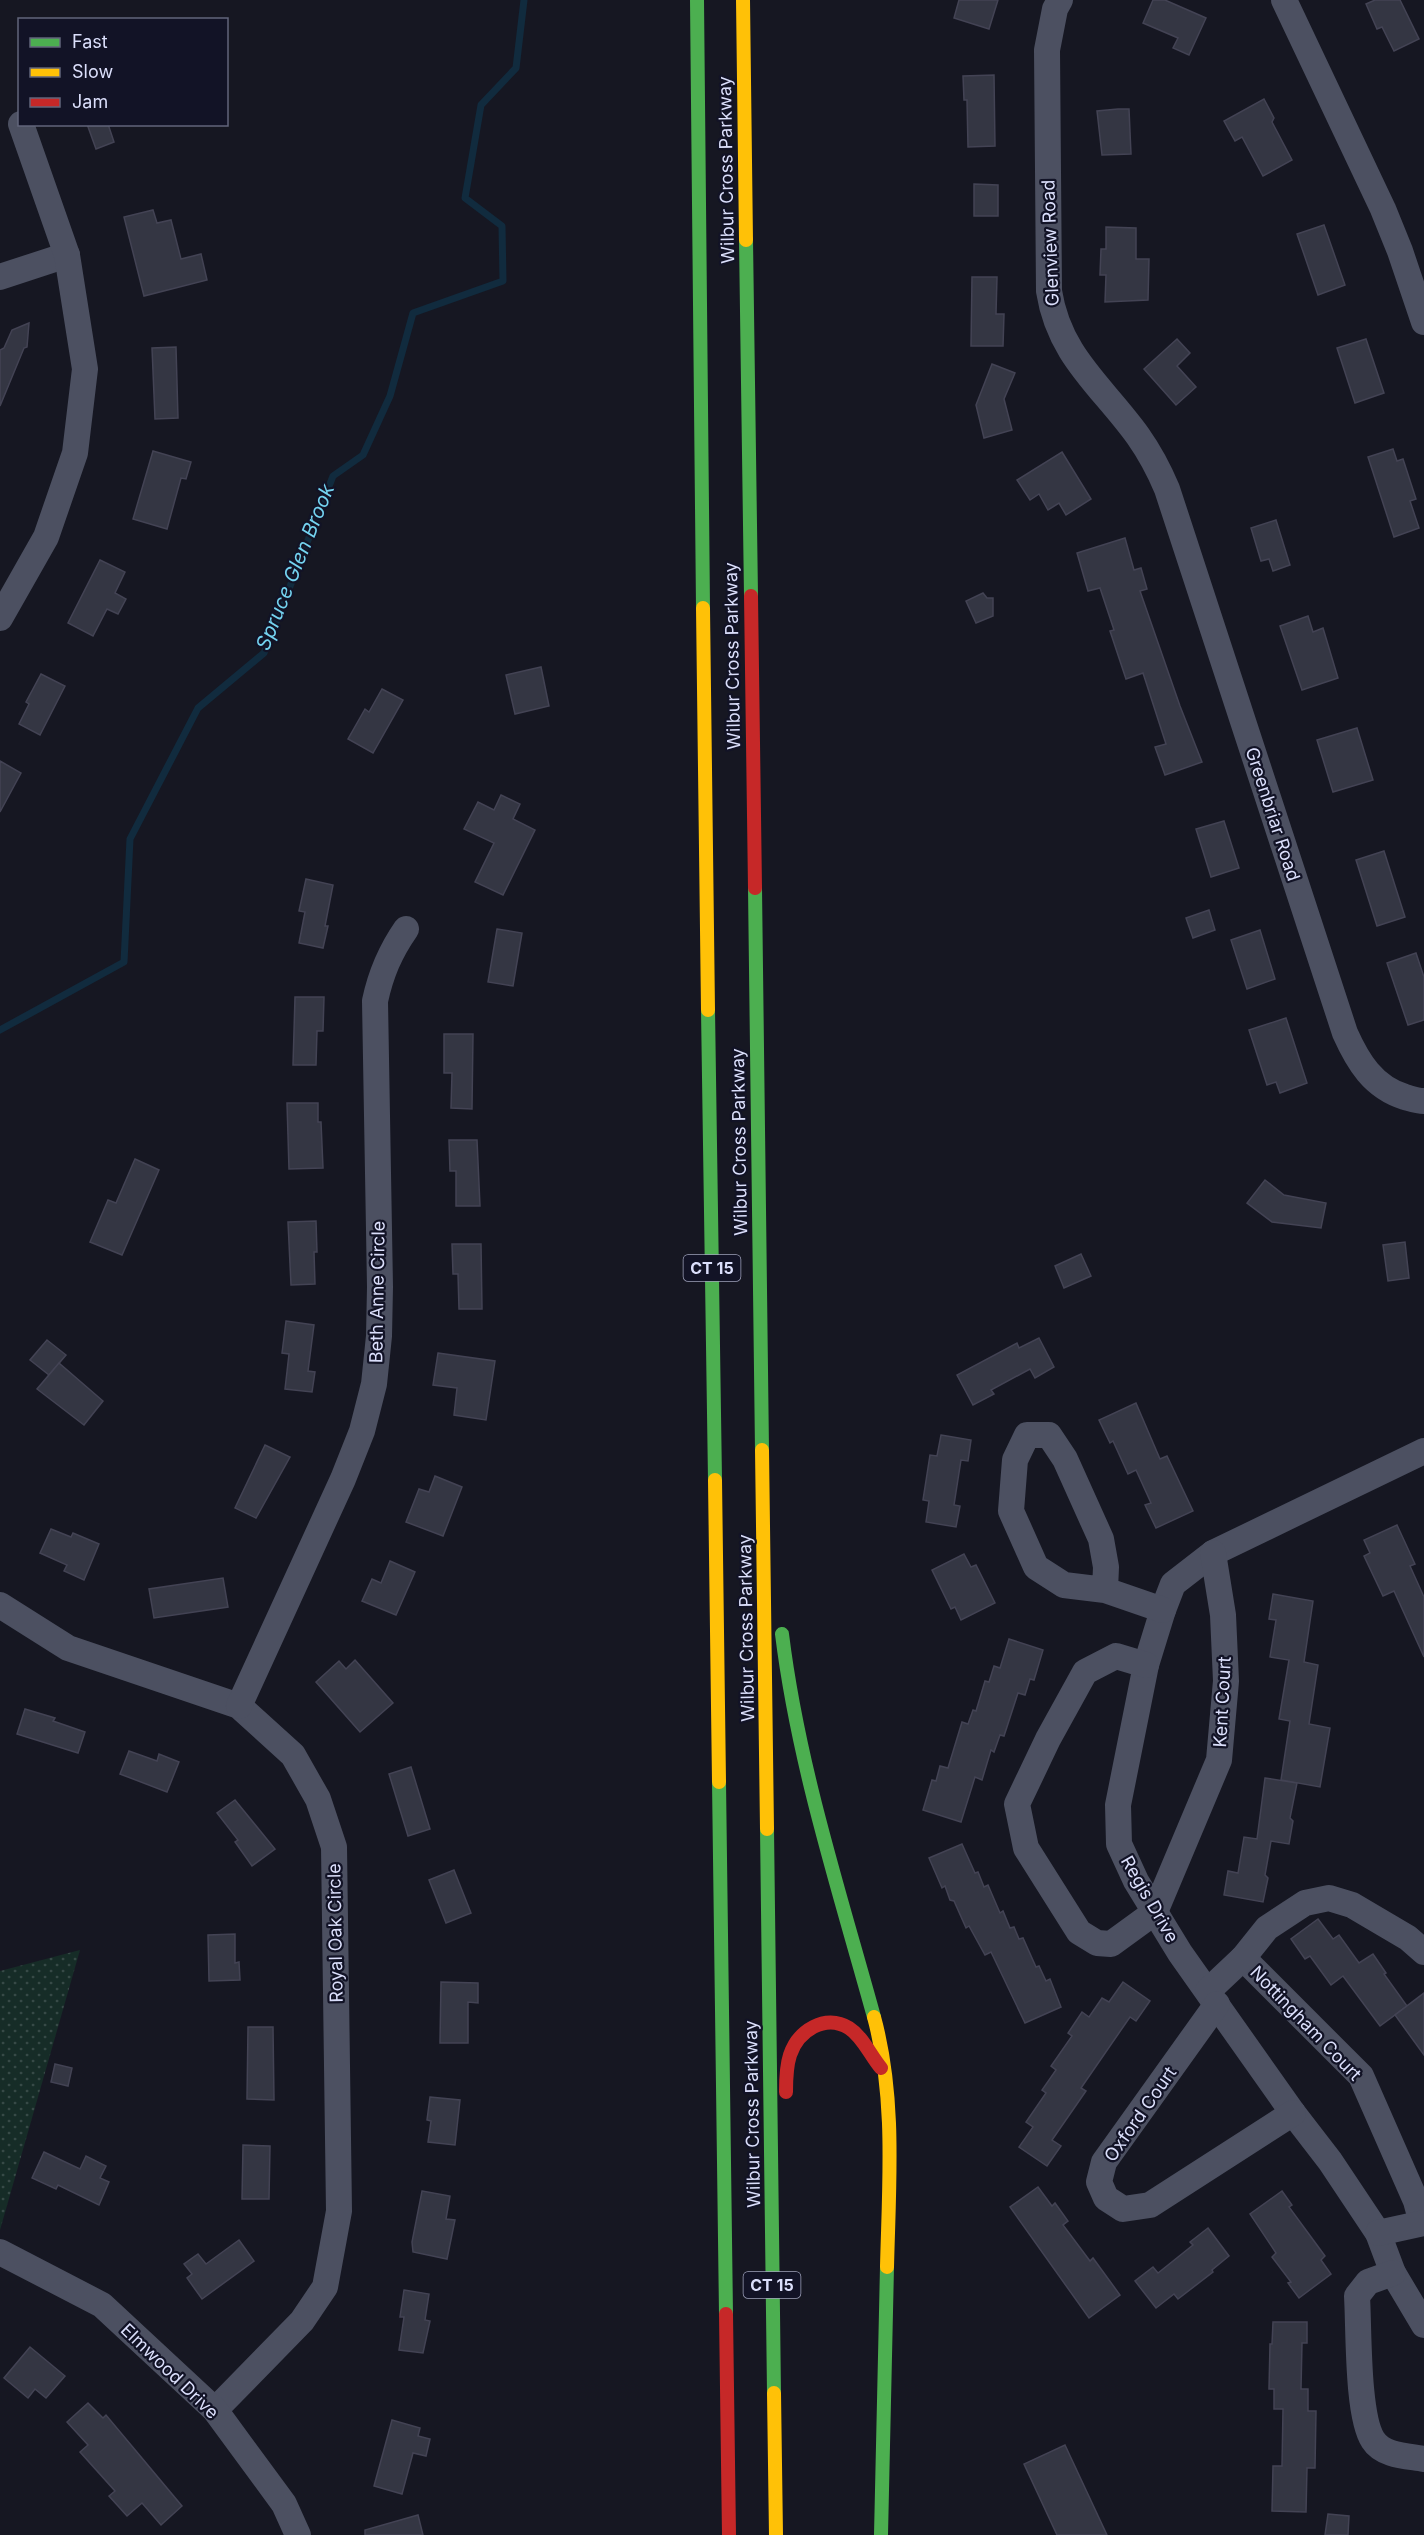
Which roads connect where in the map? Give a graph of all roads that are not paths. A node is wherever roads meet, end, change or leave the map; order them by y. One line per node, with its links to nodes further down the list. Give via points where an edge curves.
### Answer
1 (697, 0): 40 (highway, Wilbur Cross Parkway / CT 15)
2 (743, 0): 14 (highway, Wilbur Cross Parkway / CT 15)
3 (1060, 0): 9 (street, Glenview Road, via 1047,50 1049,291 1053,315 1076,359 1138,435)
4 (1284, 0): 8 (street, via 1383,209)
5 (21, 126): 6 (street)
6 (67, 255): 7 (street); 10 (street, via 85,369 75,453 46,537)
7 (0, 277)
8 (1424, 322)
9 (1167, 489): 12 (street, Greenbriar Road, via 1345,1033 1357,1059 1373,1079 1395,1094)
10 (0, 618)
11 (406, 929): 22 (street, Beth Anne Circle, via 384,967 375,1001 380,1287 374,1384 344,1479)
12 (1424, 1101)
13 (1424, 1450): 16 (street, Regis Drive)
14 (762, 1475): 15 (highway); 31 (highway, Wilbur Cross Parkway / CT 15)
15 (777, 1537)
16 (1213, 1552): 19 (street, Regis Drive, via 1173,1584); 23 (street, Kent Court, via 1226,1681 1219,1760)
17 (1105, 1590): 17 (street, via 1101,1539 1065,1459 1048,1435 1027,1435 1015,1460 1011,1511 1036,1567 1064,1585); 19 (street)
18 (0, 1605): 22 (street, Royal Oak Circle, via 68,1648)
19 (1163, 1610): 21 (street, Regis Drive)
20 (782, 1615): 27 (highway, via 798,1736 882,2042)
21 (1146, 1665): 23 (street, Regis Drive, via 1118,1805 1119,1844); 23 (street, via 1116,1656 1085,1672 1017,1804 1026,1848 1079,1932 1097,1943 1111,1944)
22 (239, 1706): 37 (street, Royal Oak Circle, via 292,1755 318,1799 334,1847 339,2211 325,2287 302,2321)
23 (1155, 1912): 26 (street, Regis Drive)
24 (1424, 1952): 25 (street, Nottingham Court, via 1352,1905 1329,1899 1305,1903 1268,1928)
25 (1243, 1958): 26 (street, Nottingham Court); 32 (street, Nottingham Court, via 1361,2076)
26 (1213, 1997): 29 (street, Regis Drive); 29 (street, Oxford Court, via 1104,2162 1099,2182 1106,2198 1123,2209 1150,2205)
27 (883, 2070): 28 (highway, via 853,2031 841,2023 823,2023 806,2031 793,2047 786,2071); 42 (highway, via 890,2140)
28 (786, 2104)
29 (1293, 2113): 33 (street, Regis Drive)
30 (785, 2122): 31 (highway)
31 (771, 2169): 41 (highway, Wilbur Cross Parkway / CT 15)
32 (1423, 2223): 33 (street)
33 (1378, 2233): 35 (street, Regis Drive)
34 (0, 2252): 37 (street, Elmwood Drive, via 102,2305)
35 (1393, 2273): 36 (street, Regis Drive); 38 (street, via 1368,2282 1357,2296 1362,2407 1373,2441 1392,2454)
36 (1423, 2324)
37 (215, 2410): 39 (street, Elmwood Drive, via 284,2504)
38 (1424, 2459)
39 (298, 2535)
40 (729, 2535)
41 (776, 2535)
42 (881, 2535)

